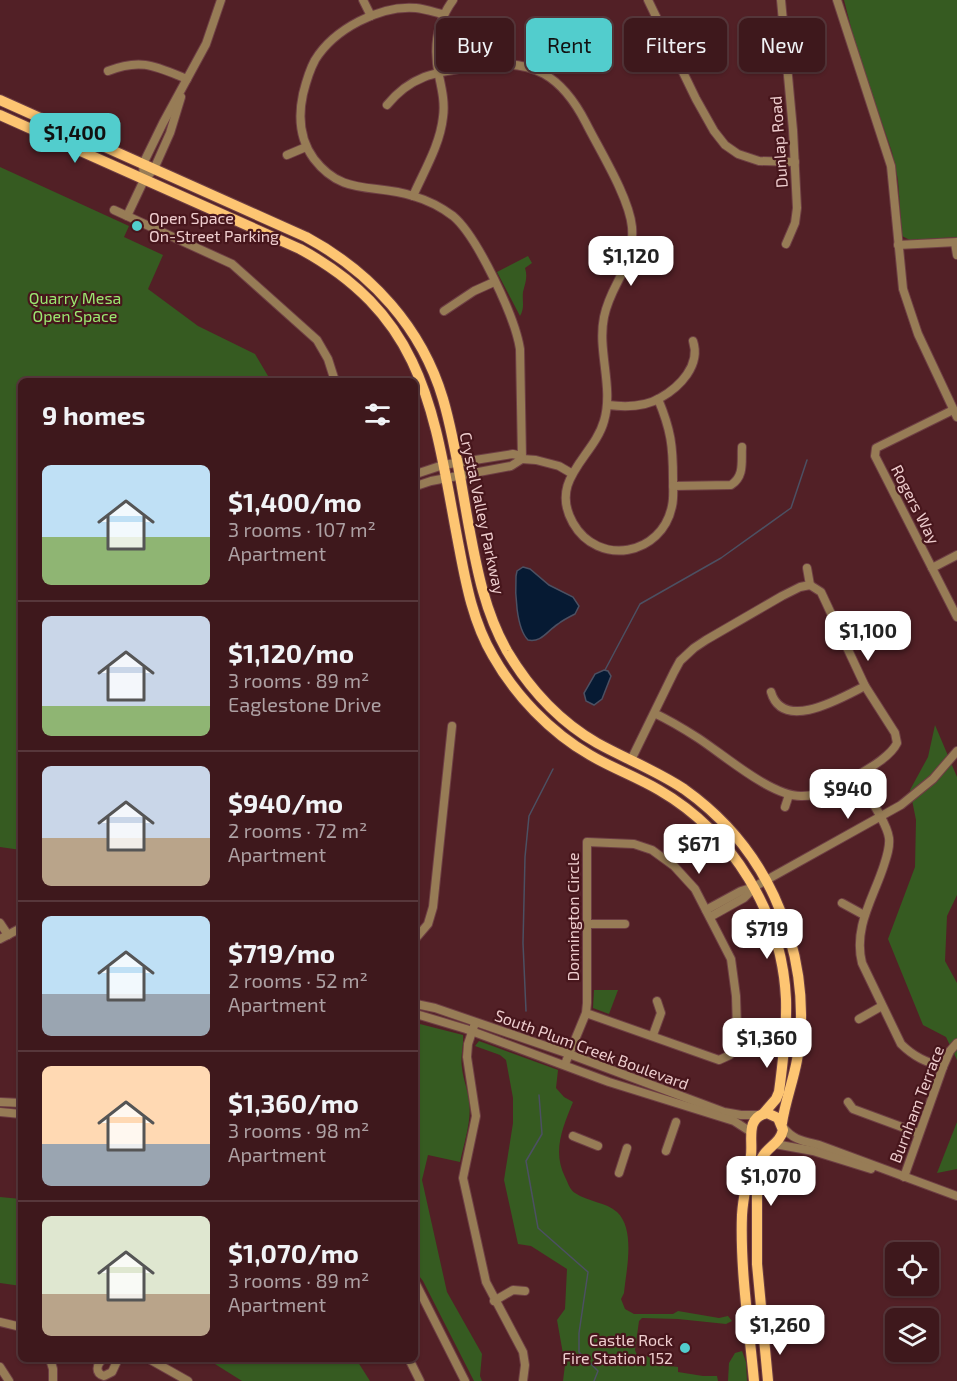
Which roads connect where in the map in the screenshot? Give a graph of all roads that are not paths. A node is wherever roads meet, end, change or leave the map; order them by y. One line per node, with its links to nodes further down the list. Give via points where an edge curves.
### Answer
1 (221, 0): 11 (street, via 209,37)
2 (363, 0): 8 (street)
3 (453, 0): 7 (street)
4 (648, 0): 18 (street, via 701,107 725,145 759,161)
5 (781, 0): 18 (street, Dunlap Road)
6 (837, 0): 27 (street, via 891,166)
7 (442, 14): 8 (street, via 417,8); 10 (street, via 436,49)
8 (371, 16): 16 (street, via 340,33 312,66 301,105 300,122)
9 (108, 71): 11 (street, via 129,64 148,64)
10 (438, 74): 14 (street, via 413,81); 22 (street, via 443,94 441,132); 34 (street, via 516,64 543,73 578,106 632,225 632,251 604,315)
11 (187, 79): 12 (street)
12 (183, 89): 19 (street); 20 (street)
13 (0, 100): 19 (main road, Crystal Valley Parkway)
14 (387, 105)
15 (0, 115): 21 (main road, Crystal Valley Parkway)
16 (306, 147): 17 (street); 22 (street, via 322,169 346,185)
17 (287, 155)
18 (795, 162): 26 (street, Dunlap Road, via 795,222)
19 (143, 164): 20 (main road, Crystal Valley Parkway); 21 (street)
20 (154, 169): 21 (street); 38 (main road, Crystal Valley Parkway, via 306,237 369,280 401,316 426,356 443,398)
21 (144, 180): 24 (street); 39 (main road, Crystal Valley Parkway, via 300,249 359,291 389,324 414,363 429,402)
22 (413, 196): 29 (street, via 439,207 459,222)
23 (114, 210): 24 (street)
24 (127, 216): 32 (street, via 232,264 317,340)
25 (956, 242): 27 (street); 28 (street)
26 (786, 244)
27 (898, 245): 35 (street, via 910,313)
28 (957, 255)
29 (494, 282): 30 (street); 37 (street, via 518,333)
30 (444, 311)
31 (693, 341): 33 (street, via 697,353 693,365 685,378)
32 (334, 378)
33 (658, 399): 34 (street, via 626,407); 45 (street, via 673,446)
34 (608, 405): 41 (street, via 598,435)
35 (955, 413): 48 (street, Rogers Way, via 879,446 875,452)
36 (742, 447): 45 (street, via 741,473 731,485)
37 (522, 459): 38 (street, via 505,455); 41 (street, via 547,462); 42 (street, via 511,466)
38 (457, 464): 39 (street); 42 (main road, Crystal Valley Parkway)
39 (443, 465): 40 (street); 43 (main road, Crystal Valley Parkway)
40 (418, 473)
41 (571, 473): 45 (street, via 567,489 570,518 587,540 610,550 633,549 656,537 672,506)
42 (459, 476): 43 (street); 56 (main road, Crystal Valley Parkway, via 486,603 513,661 559,715 595,742)
43 (446, 478): 44 (street); 62 (main road, Crystal Valley Parkway, via 466,582 478,622 491,653 520,694 573,744 686,808 723,843)
44 (418, 485)
45 (673, 486)
46 (957, 555): 48 (street)
47 (807, 568): 49 (street)
48 (932, 568): 50 (street, Rogers Way)
49 (810, 585): 51 (street, via 821,592); 53 (street, via 782,596 694,648 680,661)
50 (957, 617)
51 (865, 686): 52 (street, via 809,711 780,706); 57 (street, via 895,733 897,743)
52 (771, 692)
53 (654, 713): 56 (street); 58 (street, via 771,788)
54 (452, 726): 70 (street, via 434,907 428,924)
55 (957, 751): 60 (street, via 915,795)
56 (631, 760): 61 (main road, Crystal Valley Parkway, via 674,783 708,808 734,834)
57 (856, 776): 58 (street, via 829,791); 60 (street)
58 (789, 795): 59 (street)
59 (786, 807)
60 (880, 817): 61 (street); 65 (street, via 889,837 889,850)
61 (767, 880): 62 (street); 91 (main road, Crystal Valley Parkway, via 792,945 801,1008 798,1056)
62 (754, 887): 64 (street, via 741,891); 89 (main road, Crystal Valley Parkway, via 779,948 786,996 779,1092)
63 (842, 903): 65 (street)
64 (708, 914): 67 (street, Donnington Circle, via 674,866 652,850 619,842 587,842); 79 (street, Donnington Circle, via 733,968 737,1029 730,1055 718,1060)
65 (864, 915): 74 (street, via 859,951)
66 (0, 923): 71 (street)
67 (587, 924): 68 (street); 75 (street, Donnington Circle)
68 (624, 924)
69 (18, 930): 71 (street)
70 (418, 936)
71 (4, 937)
72 (657, 1001): 79 (street, via 661,1012)
73 (418, 1004): 78 (street, South Plum Creek Boulevard, via 435,1008)
74 (882, 1006): 77 (street); 83 (street, via 901,1044 910,1053)
75 (586, 1013): 79 (street, Donnington Circle); 81 (street, Donnington Circle)
76 (418, 1014): 78 (street, South Plum Creek Boulevard)
77 (859, 1018)
78 (474, 1028): 81 (street, South Plum Creek Boulevard); 82 (street, South Plum Creek Boulevard); 105 (street, via 467,1058 476,1116 463,1178 486,1282)
79 (653, 1035)
80 (957, 1043): 83 (street, Burnham Terrace)
81 (569, 1054): 82 (street, Donnington Circle); 89 (street, South Plum Creek Boulevard, via 724,1112)
82 (565, 1064): 93 (street, South Plum Creek Boulevard, via 734,1121)
83 (943, 1067): 92 (street, Burnham Terrace)
84 (0, 1102): 86 (street)
85 (848, 1102): 92 (street, via 853,1109)
86 (18, 1103)
87 (0, 1112): 88 (street)
88 (18, 1114)
89 (762, 1114): 91 (main road, via 773,1115); 93 (main road, via 753,1122)
90 (676, 1122): 98 (street)
91 (782, 1125): 95 (main road, via 781,1136); 99 (street, via 797,1140)
92 (918, 1133): 101 (street, Burnham Terrace)
93 (752, 1134): 95 (main road, via 760,1144); 121 (main road, via 742,1229)
94 (573, 1136): 96 (street)
95 (773, 1144): 99 (street); 122 (main road, via 760,1159 757,1178 757,1264)
96 (598, 1146)
97 (627, 1148): 100 (street)
98 (666, 1151)
99 (889, 1172): 101 (street)
100 (619, 1173)
101 (903, 1177): 102 (street)
102 (957, 1196)
103 (418, 1288): 119 (street)
104 (525, 1291): 105 (street, via 513,1290)
105 (494, 1301): 120 (street, via 522,1352)
106 (0, 1322): 107 (street)
107 (18, 1325)
108 (51, 1362): 116 (street)
109 (100, 1362): 110 (street, via 97,1369 104,1376 112,1372)
110 (114, 1362)
111 (153, 1362): 115 (street)
112 (410, 1362): 118 (street)
113 (0, 1367): 114 (street)
114 (5, 1376)
115 (174, 1377): 117 (street)
116 (53, 1381)
117 (188, 1381)
118 (420, 1381)
119 (465, 1381)
120 (523, 1381)
121 (754, 1381)
122 (768, 1381)

